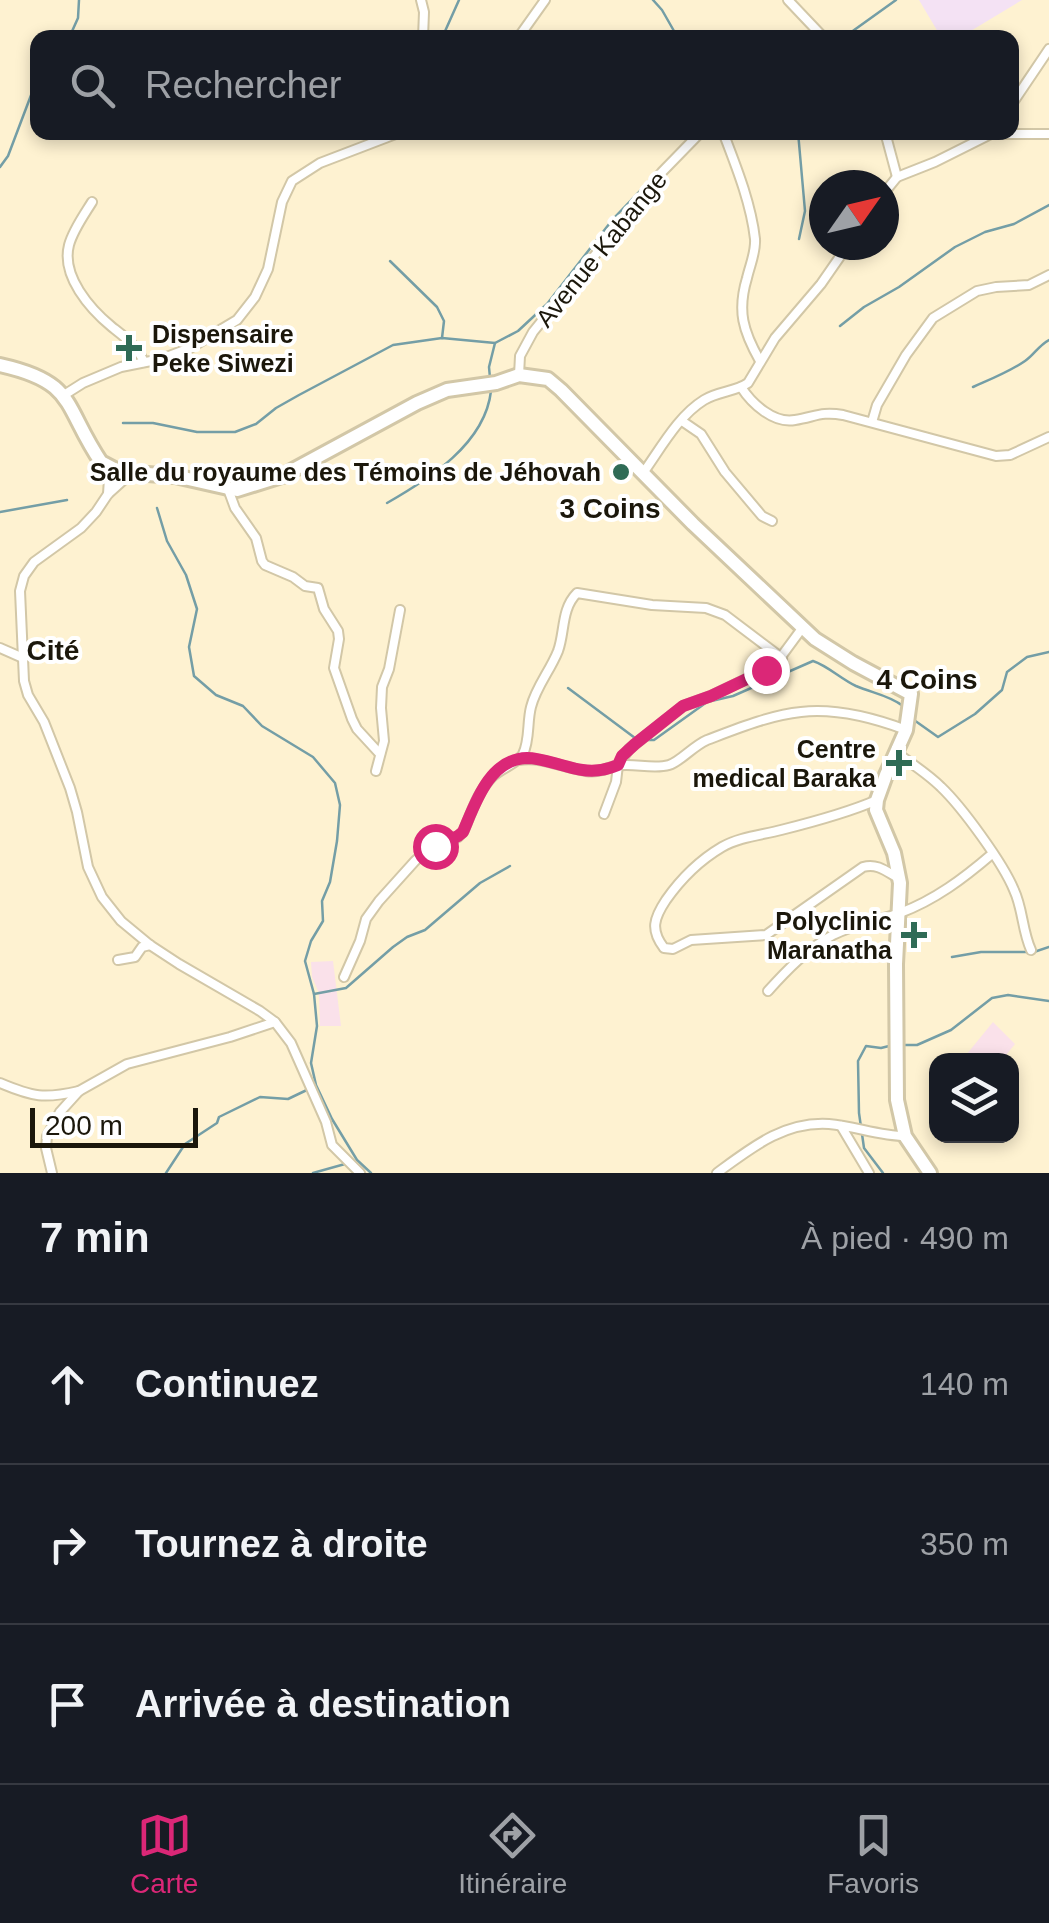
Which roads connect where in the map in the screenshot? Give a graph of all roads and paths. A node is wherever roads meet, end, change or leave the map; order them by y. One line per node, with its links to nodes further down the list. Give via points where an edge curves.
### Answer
1 (420, 0): 4 (street)
2 (545, 0): 5 (street)
3 (788, 0): 6 (street)
4 (423, 30)
5 (524, 30)
6 (816, 30)
7 (1049, 49): 8 (street)
8 (1019, 94)
9 (1019, 133): 10 (street)
10 (1049, 134)
11 (381, 140): 22 (street, via 292,181 268,269 246,310 202,343)
12 (693, 140): 24 (street, Avenue Kabange, via 533,332)
13 (726, 140): 21 (street, via 754,236 741,311)
14 (887, 140): 16 (street)
15 (978, 140): 17 (street)
16 (895, 170)
17 (899, 176)
18 (92, 202): 22 (street, via 68,249 71,274 86,300 138,348)
19 (838, 260): 21 (street)
20 (1049, 275): 28 (street, via 1029,286 977,291 932,318)
21 (760, 360): 25 (street)
22 (144, 362): 26 (street)
23 (0, 365): 26 (highway, via 43,378)
24 (519, 375): 32 (highway, via 548,379); 33 (highway, via 434,395 282,476)
25 (742, 387): 27 (street, via 712,395); 28 (street, via 755,404 785,420 821,413)
26 (64, 395): 30 (highway)
27 (682, 421): 32 (street); 35 (street, via 701,434 725,472)
28 (872, 422): 29 (street, via 996,456)
29 (1049, 437)
30 (101, 462): 31 (highway); 34 (street)
31 (132, 473): 33 (highway); 34 (street)
32 (643, 473): 37 (highway)
33 (228, 489): 43 (street, via 265,565 318,588 338,631 334,668 352,719)
34 (108, 494): 39 (street, via 81,528 24,576)
35 (772, 521)
36 (400, 610): 43 (street, via 382,687)
37 (803, 627): 40 (street); 41 (highway, via 911,694)
38 (0, 648): 39 (street)
39 (22, 658): 52 (street, via 28,695 70,788 93,881 121,920)
40 (782, 658): 44 (street, via 706,608 577,594 536,692); 45 (street, via 683,706)
41 (908, 719): 42 (highway); 45 (street, via 800,712 706,740 668,766)
42 (897, 753): 47 (highway); 49 (street, via 942,787)
43 (380, 754): 46 (street)
44 (518, 760): 45 (street, via 592,772); 55 (street, via 483,787 463,832 415,860 379,901)
45 (618, 765): 48 (street)
46 (376, 772)
47 (877, 800): 50 (highway); 50 (street, via 721,848 676,886 656,915 656,938 673,949 691,940 766,935 863,867)
48 (604, 814)
49 (992, 854): 51 (street, via 952,886); 53 (street, via 1017,896)
50 (900, 879): 51 (highway)
51 (900, 913): 56 (street, via 832,935); 61 (highway, via 897,1100)
52 (150, 945): 54 (street); 57 (street)
53 (1031, 950)
54 (118, 960)
55 (344, 976)
56 (768, 991)
57 (275, 1022): 59 (street, via 127,1064); 63 (street, via 291,1042 332,1145)
58 (0, 1083): 59 (street, via 42,1097)
59 (78, 1090): 62 (street, via 48,1136)
60 (840, 1126): 61 (street); 64 (street, via 788,1128); 65 (street)
61 (906, 1136): 66 (highway)
62 (52, 1173)
63 (360, 1173)
64 (717, 1173)
65 (868, 1173)
66 (930, 1173)

